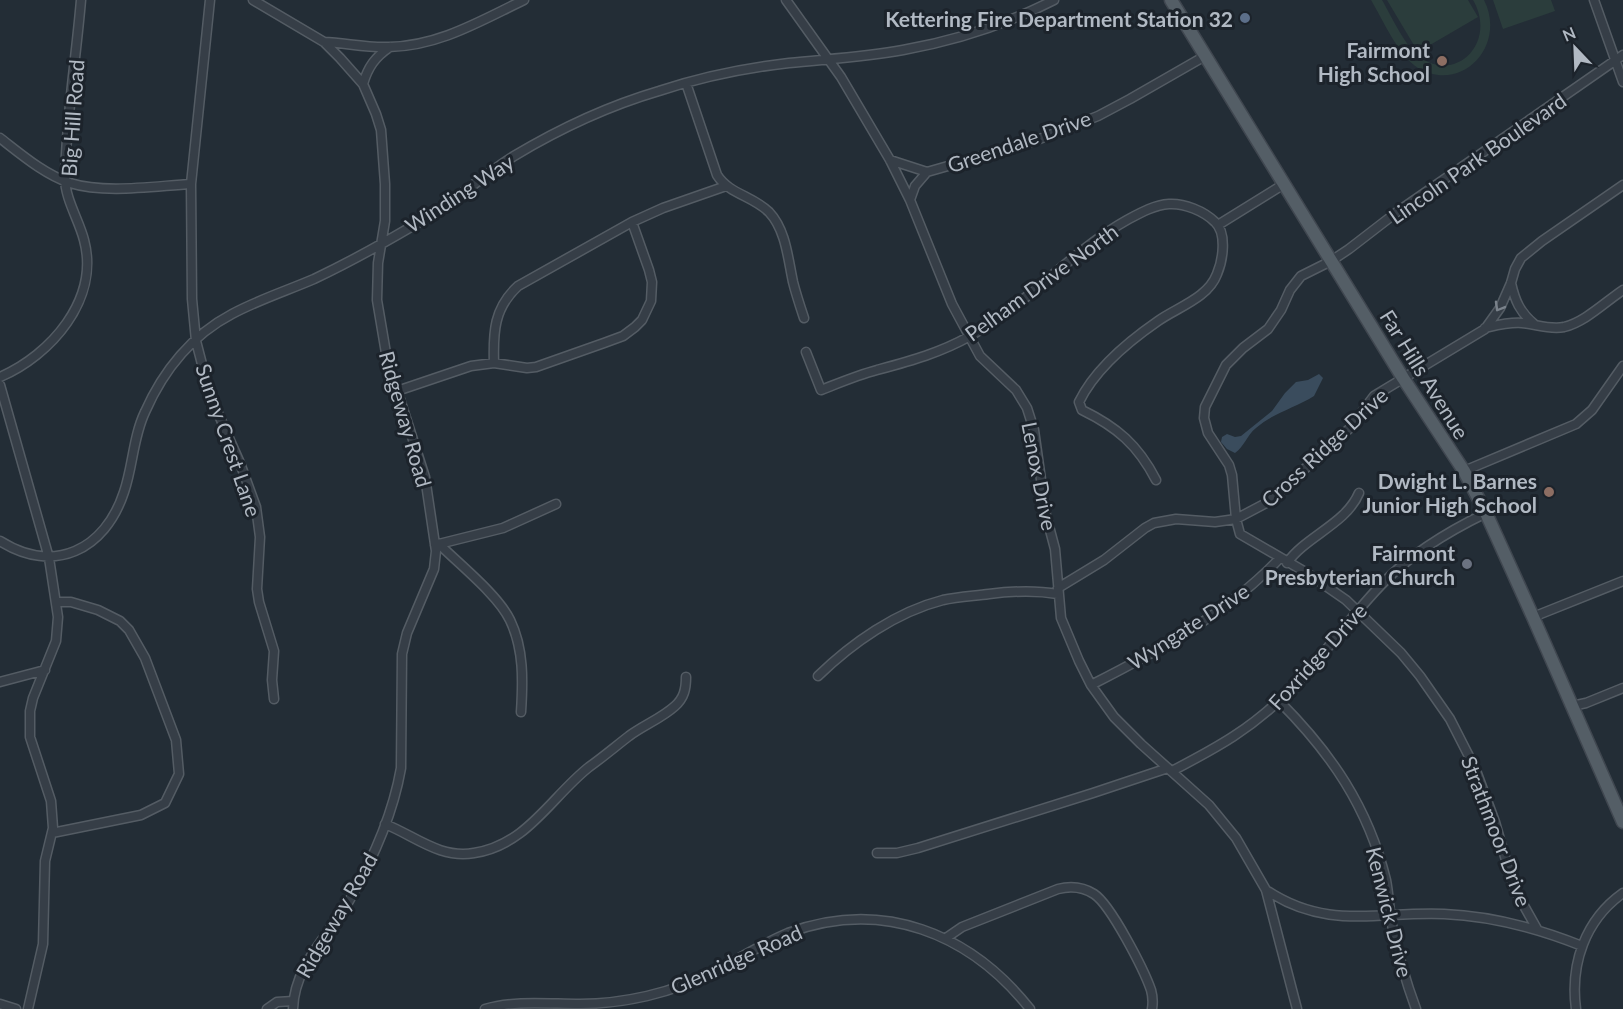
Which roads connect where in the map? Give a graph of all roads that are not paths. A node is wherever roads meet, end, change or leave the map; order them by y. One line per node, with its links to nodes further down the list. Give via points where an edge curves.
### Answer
1 (81, 0): 20 (street, Big Hill Road)
2 (210, 0): 21 (street, Sunny Crest Lane)
3 (253, 0): 9 (street, Ridgeway Road)
4 (524, 0): 10 (street, via 446,37)
5 (786, 0): 13 (street, Lenox Drive)
6 (1054, 0): 13 (street, Winding Way, via 1009,20 940,42)
7 (1171, 0): 11 (main road, Far Hills Avenue)
8 (1594, 0): 12 (street)
9 (324, 42): 10 (street); 16 (street, Ridgeway Road)
10 (390, 47): 16 (street, via 375,58)
11 (1205, 56): 19 (street, Greendale Drive, via 1065,130); 22 (main road, Far Hills Avenue)
12 (1619, 58): 14 (street); 29 (street, Lincoln Park Boulevard)
13 (829, 59): 15 (street, Winding Way, via 756,68); 18 (street, Lenox Drive)
14 (1623, 82)
15 (686, 83): 24 (street, via 717,175); 28 (street, Winding Way, via 610,108 546,138)
16 (363, 84): 28 (street, Ridgeway Road, via 383,142)
17 (0, 138): 20 (street, via 33,164)
18 (890, 160): 19 (street, Greendale Drive); 25 (street, Lenox Drive)
19 (927, 172): 25 (street, Greendale Drive)
20 (65, 181): 21 (street, via 110,188); 40 (street, Big Hill Road, via 86,249 83,287 71,315 52,342 28,362)
21 (191, 184): 36 (street, Sunny Crest Lane, via 190,270)
22 (1284, 184): 27 (street); 29 (main road, Far Hills Avenue)
23 (1623, 185): 30 (street, via 1530,250 1517,264)
24 (726, 186): 26 (street); 32 (street, via 756,202 778,226)
25 (909, 200): 35 (street, Lenox Drive, via 952,304)
26 (632, 222): 38 (street, via 510,293 494,326); 38 (street, via 652,282 651,301 642,320 614,340 536,367)
27 (1218, 225): 35 (street, Pelham Drive North, via 1199,211 1176,204 1144,211 1095,240 1009,311); 45 (street, via 1222,234 1221,261 1208,288 1118,354 1081,398 1079,406 1123,434)
28 (382, 243): 36 (street, Winding Way, via 217,322); 43 (street, Ridgeway Road, via 377,300)
29 (1331, 261): 41 (main road, Far Hills Avenue); 49 (street, Lincoln Park Boulevard, via 1295,282 1268,329 1226,365 1205,407 1206,427 1232,475)
30 (1511, 283): 33 (street, via 1514,300); 34 (street, one-way to 34)
31 (1623, 290): 33 (street, via 1572,324 1554,328)
32 (804, 318)
33 (1534, 325): 34 (street, via 1510,323)
34 (1485, 328): 41 (street, Cross Ridge Drive)
35 (970, 337): 37 (street, Pelham Drive North, via 931,356 855,376 821,390); 55 (street, Lenox Drive, via 980,356 1016,390 1028,408)
36 (196, 341): 52 (street, Winding Way, via 164,375 144,412 126,488 114,515 88,544); 65 (street, Sunny Crest Lane, via 210,395 256,507 260,537 257,589 273,641)
37 (806, 352)
38 (494, 363): 43 (street, via 471,366)
39 (1623, 366): 44 (street, via 1592,410 1576,424)
40 (0, 377)
41 (1403, 378): 44 (main road, Far Hills Avenue); 49 (street, Cross Ridge Drive, via 1369,400 1350,428 1278,495)
42 (0, 385): 52 (street)
43 (397, 391): 51 (street, Ridgeway Road, via 421,460)
44 (1464, 471): 48 (main road, Far Hills Avenue)
45 (1156, 480)
46 (1359, 493): 53 (street, Wyngate Drive, via 1351,508)
47 (556, 504): 51 (street, via 503,528)
48 (1486, 513): 57 (street, Foxridge Drive, via 1421,550); 58 (main road, Far Hills Avenue)
49 (1236, 519): 53 (street, via 1240,534); 55 (street, via 1154,523)
50 (0, 541): 52 (street, Winding Way, via 22,553)
51 (437, 545): 68 (street, via 509,618 521,660); 72 (street, Ridgeway Road, via 434,569 402,654 401,768)
52 (50, 558): 56 (street)
53 (1284, 561): 57 (street, Strathmoor Drive, via 1329,587); 63 (street, Wyngate Drive, via 1186,632)
54 (1623, 581): 58 (street)
55 (1058, 591): 60 (street, via 955,598 925,607 869,635); 63 (street, Lenox Drive, via 1062,622)
56 (58, 602): 59 (street, via 56,640); 73 (street, via 98,610 129,630 176,740 179,774 165,803 141,815)
57 (1358, 611): 66 (street, Foxridge Drive); 78 (street, Strathmoor Drive, via 1420,676 1458,735 1486,795 1514,888)
58 (1533, 617): 67 (main road, Far Hills Avenue)
59 (45, 670): 62 (street); 73 (street, via 33,698 29,725 51,801)
60 (818, 676)
61 (686, 677): 72 (street, via 685,693 676,706 588,768 524,831 499,846 473,854 448,853)
62 (0, 682)
63 (1091, 685): 69 (street, Lenox Drive, via 1114,717)
64 (1623, 688): 67 (street)
65 (274, 699)
66 (1279, 701): 69 (street, Foxridge Drive, via 1243,731); 77 (street, Kenwick Drive, via 1321,746 1356,800 1380,858)
67 (1572, 706): 70 (main road, Far Hills Avenue)
68 (521, 712)
69 (1170, 770): 74 (street, Foxridge Drive, via 897,854); 75 (street, Lenox Drive, via 1223,821)
70 (1618, 799): 71 (main road, Far Hills Avenue)
71 (1623, 822)
72 (385, 824): 82 (street, Ridgeway Road, via 349,901 298,978)
73 (52, 833): 85 (street, via 45,861 43,944)
74 (878, 853)
75 (1266, 890): 77 (street, via 1290,904 1322,914); 90 (street, Lenox Drive)
76 (1623, 893): 80 (street, via 1598,916)
77 (1390, 916): 78 (street, via 1462,915); 91 (street, Kenwick Drive)
78 (1537, 929): 80 (street)
79 (946, 938): 83 (street, Glenridge Road, via 874,920 825,923 787,934 698,979 649,995 608,1002); 88 (street, Glenridge Road, via 999,973); 89 (street, via 962,927 1058,889 1087,891 1109,911 1142,970 1152,996)
80 (1582, 946): 92 (street, via 1575,976)
81 (0, 1004): 84 (street)
82 (293, 1005): 86 (street, via 277,1002)
83 (525, 1007): 87 (street, Glenridge Road, via 503,1004)
84 (16, 1009)
85 (28, 1009)
86 (267, 1009)
87 (485, 1009)
88 (1030, 1009)
89 (1152, 1009)
90 (1297, 1009)
91 (1416, 1009)
92 (1576, 1009)

